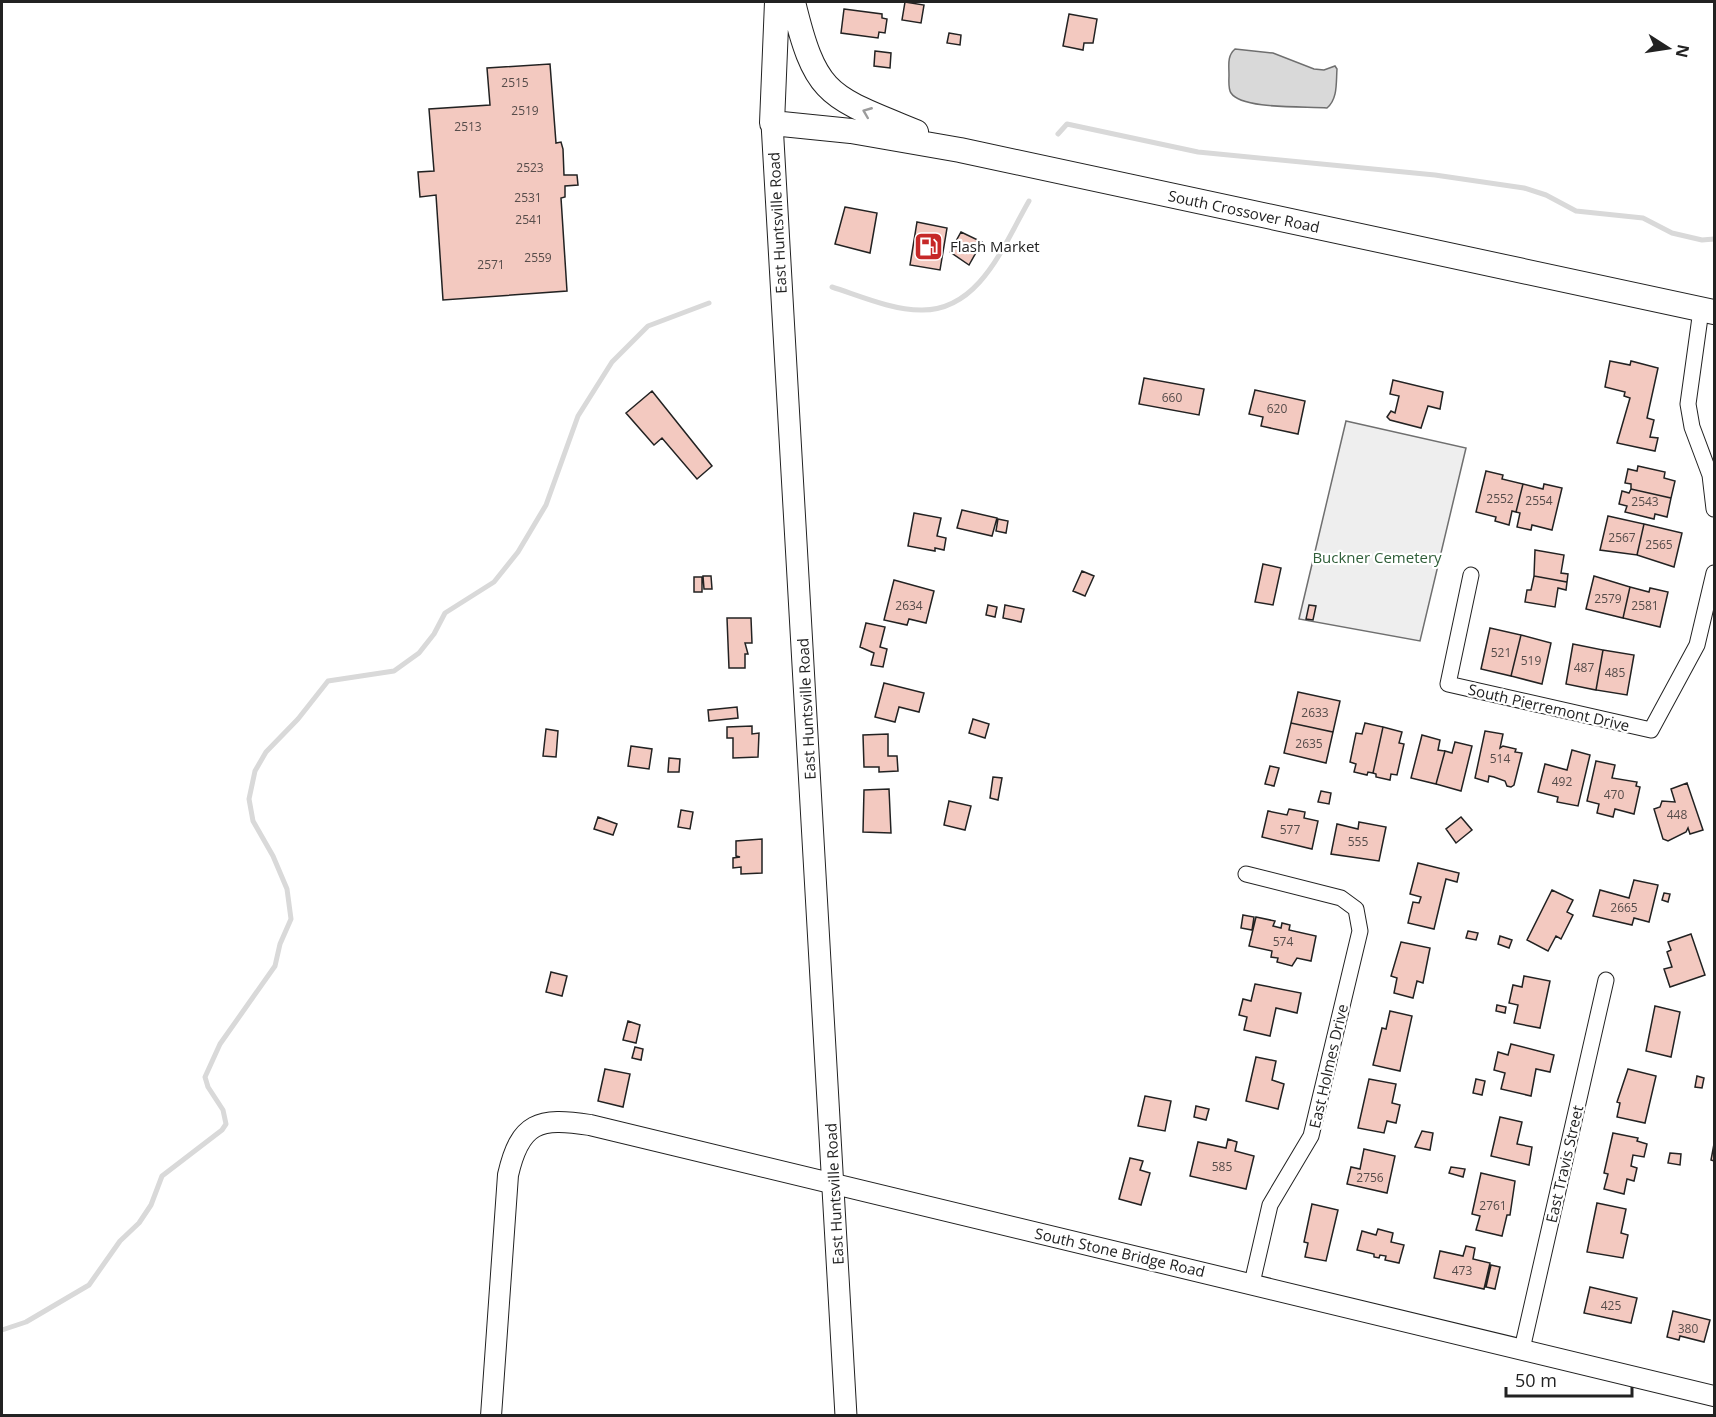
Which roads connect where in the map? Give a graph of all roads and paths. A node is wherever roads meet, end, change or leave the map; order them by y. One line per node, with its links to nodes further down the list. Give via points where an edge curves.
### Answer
1 (777, 2): 3 (main road, East Huntsville Road)
2 (793, 2): 4 (main road, one-way to 2, via 847,104 828,89 805,50)
3 (772, 123): 4 (main road, South Crossover Road, via 851,131); 11 (main road, East Huntsville Road)
4 (960, 150): 5 (main road, South Crossover Road)
5 (1708, 311): 6 (street, via 1688,404 1710,475)
6 (1714, 509)
7 (1714, 573): 8 (street, South Pierremont Drive, via 1697,645 1651,730 1448,684)
8 (1471, 575)
9 (1246, 874): 12 (street, East Holmes Drive, via 1341,898 1356,909 1360,931 1311,1136 1270,1205)
10 (1606, 980): 13 (street, East Travis Street)
11 (834, 1186): 12 (street, South Stone Bridge Road); 15 (street, South Stone Bridge Road, via 590,1125 546,1121 527,1132 514,1148 508,1175); 16 (main road, East Huntsville Road)
12 (1252, 1282): 13 (street, South Stone Bridge Road)
13 (1522, 1349): 14 (street, South Stone Bridge Road)
14 (1714, 1396)
15 (490, 1416)
16 (846, 1416)

